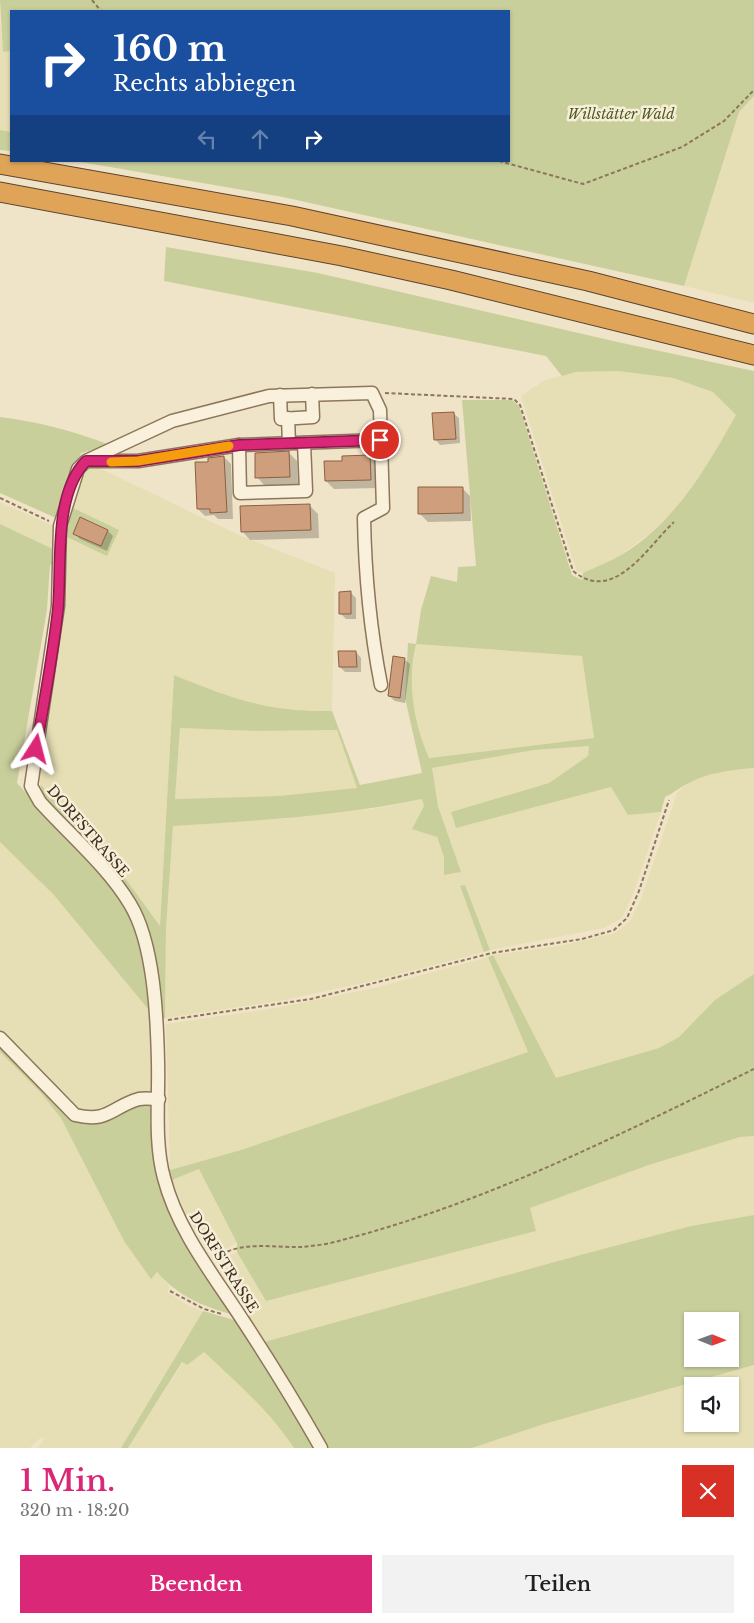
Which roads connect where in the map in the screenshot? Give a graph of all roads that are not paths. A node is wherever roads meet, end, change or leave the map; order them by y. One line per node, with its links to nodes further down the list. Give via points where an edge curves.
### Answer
1 (0, 164): 3 (highway, via 292,216 588,281)
2 (0, 192): 4 (highway, via 342,256)
3 (754, 324)
4 (754, 354)
5 (312, 394): 6 (street); 7 (street, via 313,417); 8 (street, via 372,392 380,410)
6 (280, 395): 7 (street, via 281,419); 12 (street, via 172,421)
7 (288, 418): 9 (street)
8 (380, 440): 10 (street); 13 (street, via 383,508 364,518 372,638)
9 (289, 443): 10 (street); 11 (street)
10 (304, 443): 11 (street, via 306,491 240,493)
11 (239, 445): 12 (street, via 138,461)
12 (86, 461): 15 (street, DORFSTRASSE, via 78,469 60,526 58,606 31,786 40,802 116,884 138,922 158,1026)
13 (381, 685)
14 (0, 1038): 15 (street, via 75,1115 92,1119 139,1099)
15 (159, 1099): 16 (street, DORFSTRASSE, via 158,1135 163,1177 177,1218 286,1387)
16 (321, 1448)

